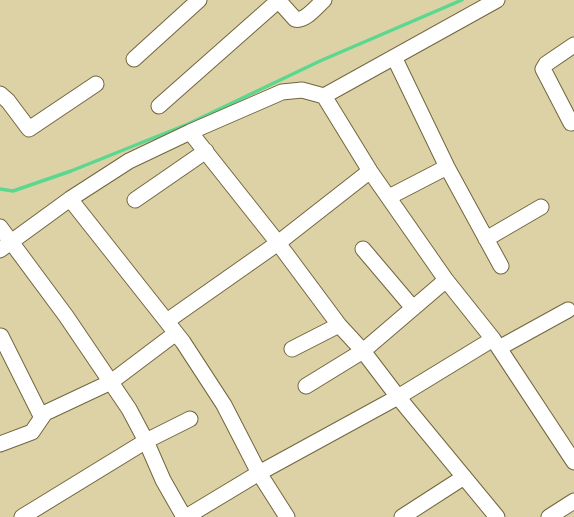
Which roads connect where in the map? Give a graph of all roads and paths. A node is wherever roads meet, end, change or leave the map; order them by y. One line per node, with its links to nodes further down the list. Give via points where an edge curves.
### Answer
1 (199, 0): 7 (street)
2 (278, 0): 3 (street, via 298,20); 11 (street)
3 (324, 0)
4 (497, 0): 6 (street)
5 (574, 45): 12 (street, via 546,64 543,69)
6 (394, 57): 10 (street); 15 (street)
7 (134, 60)
8 (96, 84): 9 (street, via 29,129)
9 (0, 94)
10 (324, 96): 13 (street, via 302,90 282,92); 16 (street)
11 (159, 106)
12 (571, 123)
13 (190, 132): 14 (street); 18 (street, via 129,161)
14 (206, 151): 19 (street); 23 (street)
15 (447, 166): 17 (street); 22 (street)
16 (370, 172): 17 (street); 23 (street)
17 (389, 197): 27 (street)
18 (70, 199): 24 (street); 30 (street)
19 (136, 200)
20 (541, 207): 22 (street)
21 (0, 227): 24 (street)
22 (486, 239): 26 (street)
23 (278, 243): 30 (street); 31 (street)
24 (5, 246): 37 (street, via 66,316)
25 (363, 248): 28 (street)
26 (501, 266)
27 (446, 280): 28 (street); 34 (street)
28 (413, 308): 36 (street)
29 (568, 310): 34 (street)
30 (167, 321): 32 (street)
31 (339, 325): 35 (street); 36 (street)
32 (176, 333): 37 (street); 45 (street, via 224,405)
33 (1, 336): 40 (street)
34 (496, 344): 39 (street); 44 (street)
35 (292, 350)
36 (363, 351): 38 (street); 39 (street)
37 (111, 382): 40 (street); 42 (street)
38 (306, 386)
39 (398, 398): 45 (street); 46 (street)
40 (41, 416): 43 (street, via 36,429 32,432)
41 (190, 419): 42 (street)
42 (146, 441): 48 (street); 49 (street, via 162,480)
43 (0, 444)
44 (574, 462)
45 (259, 473): 49 (street); 50 (street)
46 (464, 477): 51 (street); 52 (street)
47 (574, 501): 53 (street)
48 (22, 517)
49 (185, 517)
50 (287, 517)
51 (402, 517)
52 (497, 517)
53 (549, 517)

